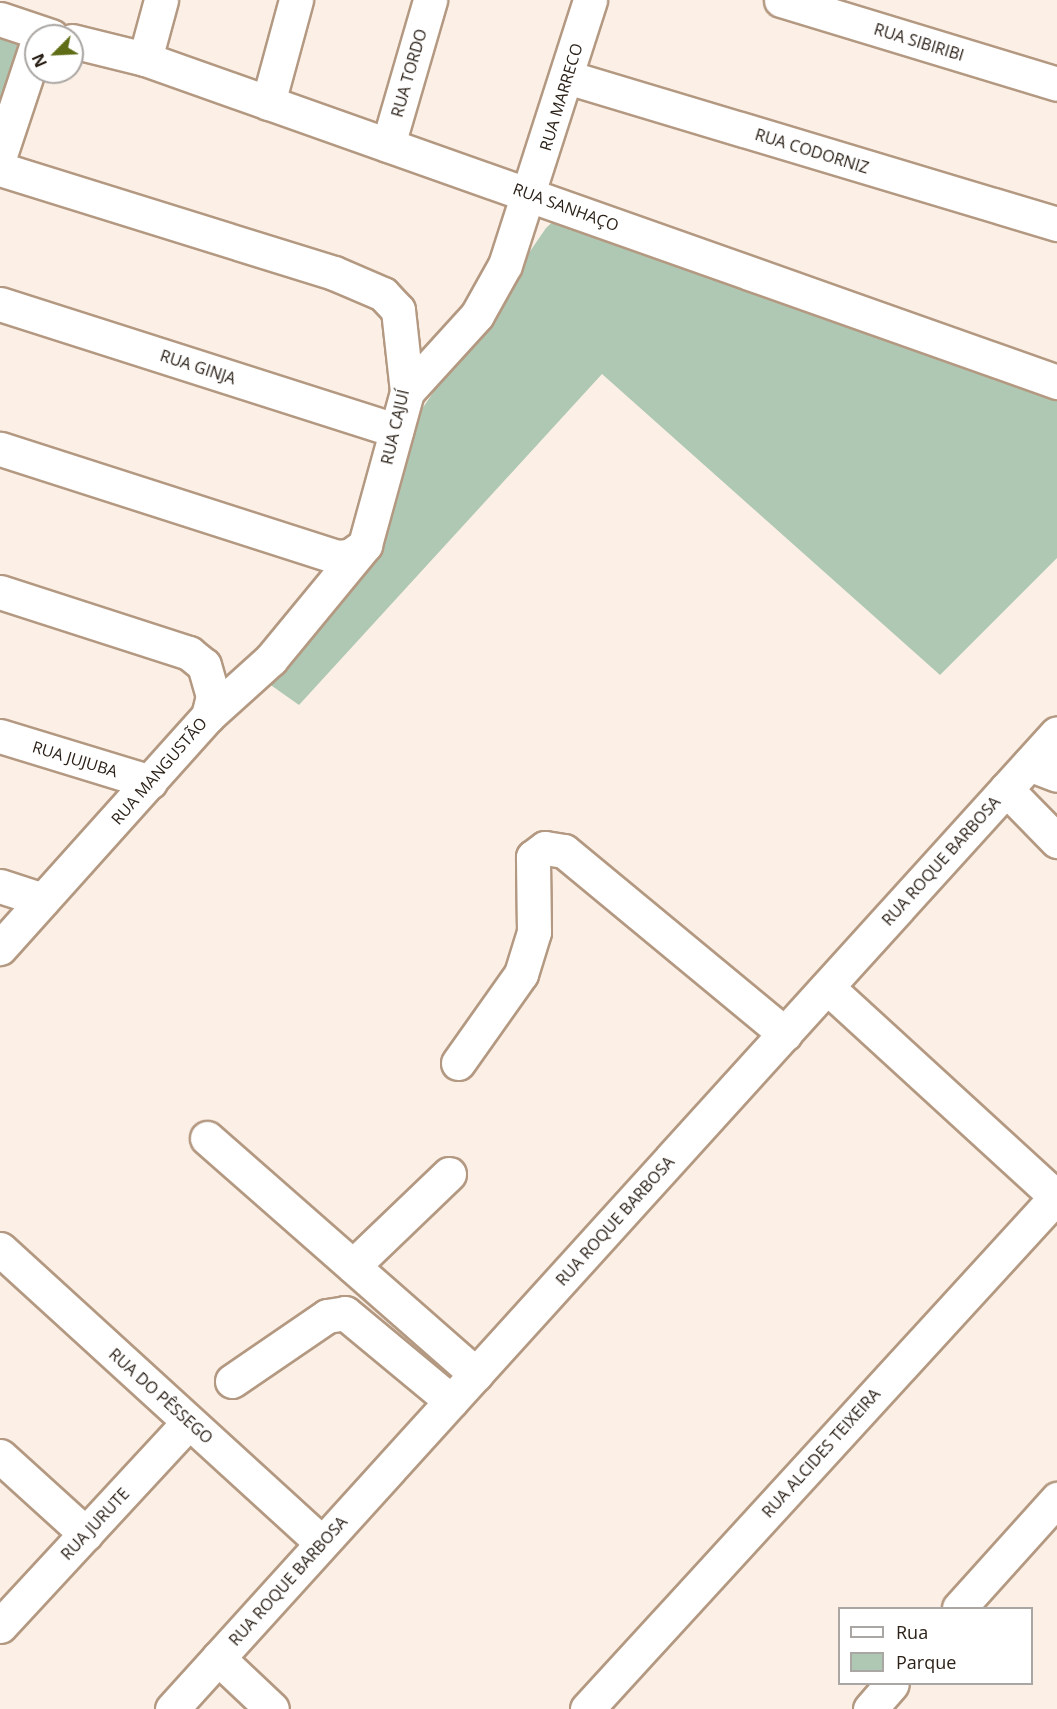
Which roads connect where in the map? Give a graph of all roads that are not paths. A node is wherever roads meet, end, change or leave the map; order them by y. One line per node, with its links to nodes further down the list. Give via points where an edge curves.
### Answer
1 (160, 0): 9 (street)
2 (296, 0): 13 (street)
3 (430, 0): 14 (street, RUA TORDO)
4 (590, 0): 10 (street, RUA MARRECO)
5 (781, 0): 12 (street, RUA SIBIRIBI)
6 (8, 14): 7 (street)
7 (24, 25)
8 (84, 44): 9 (street, RUA SANHAÇO)
9 (145, 59): 13 (street, RUA SANHAÇO)
10 (567, 77): 17 (street, RUA MARRECO); 18 (street, RUA CODORNIZ)
11 (25, 84): 15 (street)
12 (1057, 84)
13 (268, 103): 14 (street, RUA SANHAÇO)
14 (388, 145): 17 (street, RUA SANHAÇO)
15 (0, 155)
16 (0, 169): 21 (street, RUA CAJUÍ, via 334,273 383,294 398,310)
17 (531, 195): 20 (street, RUA SANHAÇO); 21 (street, RUA MARRECO, via 505,265 477,315)
18 (1057, 225)
19 (0, 304): 22 (street, RUA GINJA)
20 (1057, 382)
21 (407, 392): 22 (street, RUA CAJUÍ)
22 (396, 430): 24 (street, RUA CAJUÍ)
23 (0, 449): 24 (street, via 337,558)
24 (365, 545): 26 (street, via 271,659)
25 (0, 592): 26 (street, RUA MANGUSTÃO, via 189,653 212,678)
26 (208, 716): 30 (street, RUA MANGUSTÃO)
27 (1057, 733): 29 (street, RUA ROQUE BARBOSA)
28 (0, 736): 30 (street, RUA JUJUBA)
29 (1043, 770): 31 (street, RUA ROQUE BARBOSA)
30 (150, 782): 34 (street, RUA MANGUSTÃO)
31 (1006, 789): 32 (street); 36 (street, RUA ROQUE BARBOSA)
32 (1057, 841)
33 (0, 886): 34 (street)
34 (43, 900): 35 (street, RUA MANGUSTÃO)
35 (0, 948)
36 (827, 987): 37 (street, RUA ROQUE BARBOSA); 41 (street)
37 (785, 1034): 38 (street, via 564,850 544,848 533,857 534,932 521,974); 44 (street, RUA ROQUE BARBOSA)
38 (458, 1063)
39 (207, 1138): 43 (street)
40 (449, 1174): 43 (street)
41 (1056, 1197): 58 (street, RUA ALCIDES TEIXEIRA)
42 (0, 1249): 47 (street, RUA DO PÊSSEGO)
43 (353, 1266): 44 (street)
44 (476, 1374): 46 (street, RUA ROQUE BARBOSA)
45 (232, 1381): 46 (street, via 327,1316 345,1313)
46 (451, 1401): 51 (street, RUA ROQUE BARBOSA)
47 (189, 1422): 50 (street, RUA JURUTE); 51 (street, RUA DO PÊSSEGO)
48 (0, 1456): 50 (street)
49 (1057, 1499): 52 (street)
50 (86, 1534): 53 (street, RUA JURUTE)
51 (322, 1543): 54 (street, RUA ROQUE BARBOSA)
52 (960, 1607)
53 (0, 1626)
54 (218, 1658): 56 (street, RUA ROQUE BARBOSA); 57 (street)
55 (890, 1685): 59 (street)
56 (172, 1709)
57 (272, 1709)
58 (587, 1709)
59 (870, 1709)

